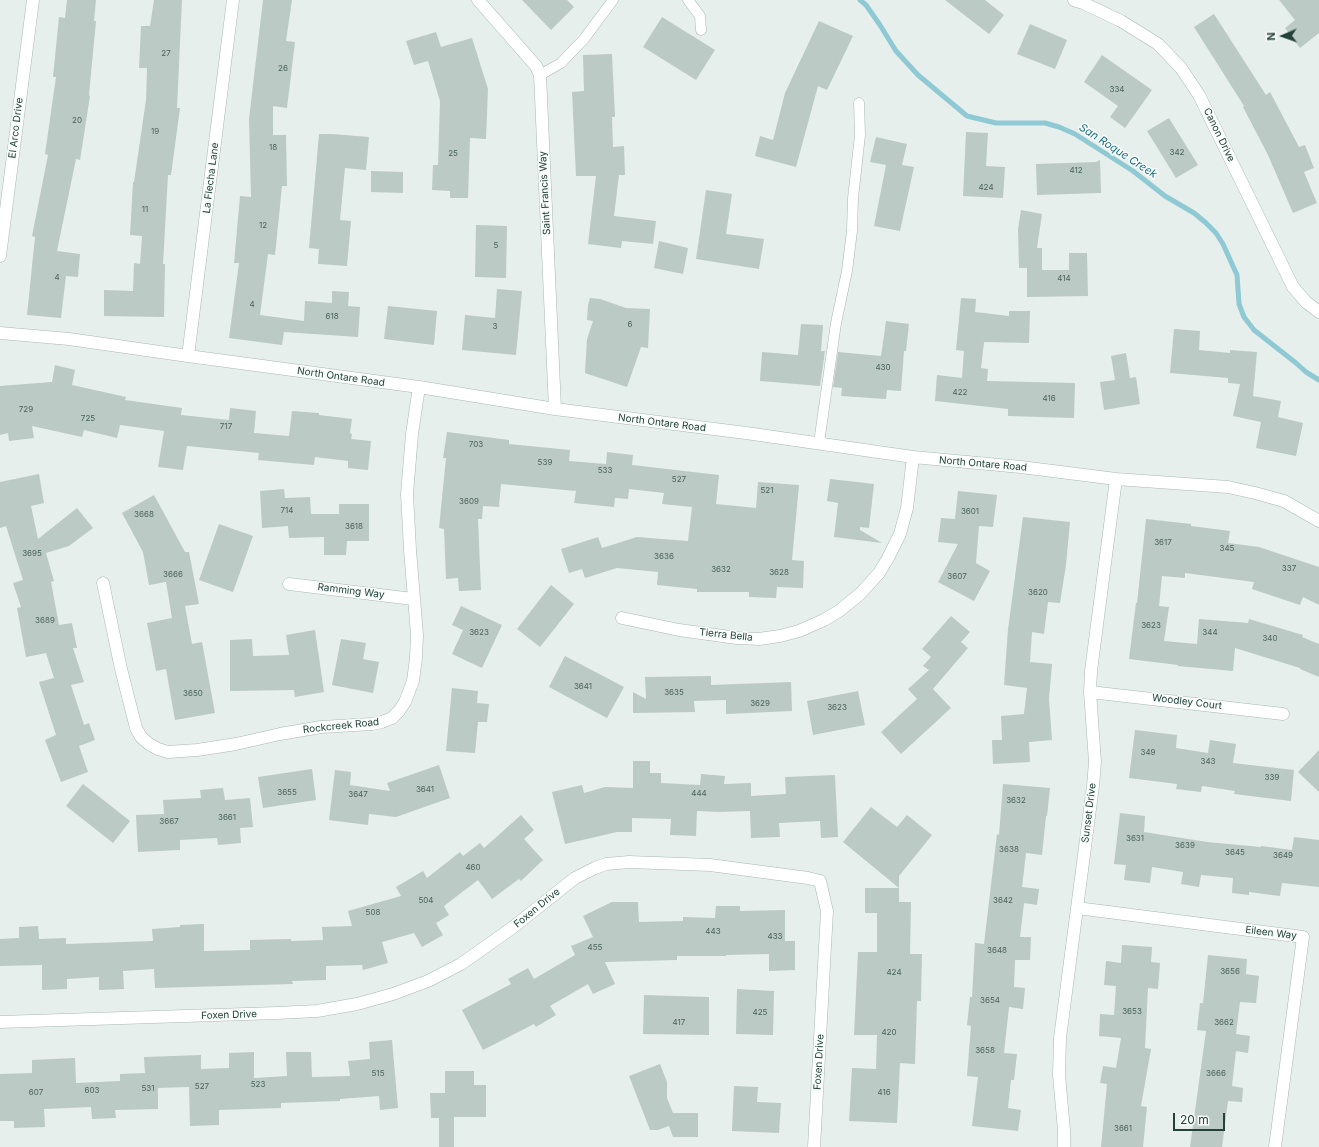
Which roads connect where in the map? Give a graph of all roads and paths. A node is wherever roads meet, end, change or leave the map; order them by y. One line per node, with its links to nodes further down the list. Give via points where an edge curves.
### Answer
1 (33, 0): 10 (street, El Arco Drive)
2 (233, 0): 13 (street, La Flecha Lane)
3 (478, 0): 8 (street, via 536,66)
4 (613, 0): 8 (lane, via 584,39 561,63)
5 (688, 0): 7 (lane, via 700,16)
6 (1074, 0): 11 (street, Canon Drive, via 1121,22 1158,44 1181,68 1199,95 1293,287)
7 (702, 30)
8 (540, 75): 15 (street, Saint Francis Way)
9 (860, 103): 16 (lane, via 852,231)
10 (0, 256)
11 (1319, 312)
12 (0, 333): 13 (street, North Ontare Road, via 70,339)
13 (188, 356): 14 (street, North Ontare Road)
14 (419, 387): 15 (street, North Ontare Road); 22 (street, Rockcreek Road, via 407,494)
15 (555, 409): 16 (street, North Ontare Road)
16 (819, 443): 17 (street, North Ontare Road)
17 (913, 458): 18 (street, North Ontare Road, via 1021,467); 23 (street, Tierra Bella, via 907,508 900,534 888,558 879,573 860,594 824,620 793,633 759,639 679,630)
18 (1116, 479): 19 (street, North Ontare Road, via 1255,492 1284,501); 24 (street, Sunset Drive)
19 (1319, 521)
20 (104, 583): 22 (street, Rockcreek Road, via 136,728 149,744 168,752 236,744 321,727 372,724 392,718 406,702 412,681 417,635)
21 (289, 584): 22 (street, Ramming Way)
22 (413, 599)
23 (622, 618)
24 (1090, 692): 25 (street, Woodley Court); 26 (street, Sunset Drive, via 1095,762)
25 (1283, 714)
26 (1077, 908): 29 (street, Sunset Drive, via 1060,1038 1059,1075); 30 (street, Eileen Way, via 1303,937)
27 (0, 1022): 28 (street, Foxen Drive, via 317,1011 357,1004 428,981 461,964 512,928 574,878 606,864 629,862 710,865 808,878 820,881 827,911)
28 (814, 1147)
29 (1064, 1147)
30 (1275, 1147)

